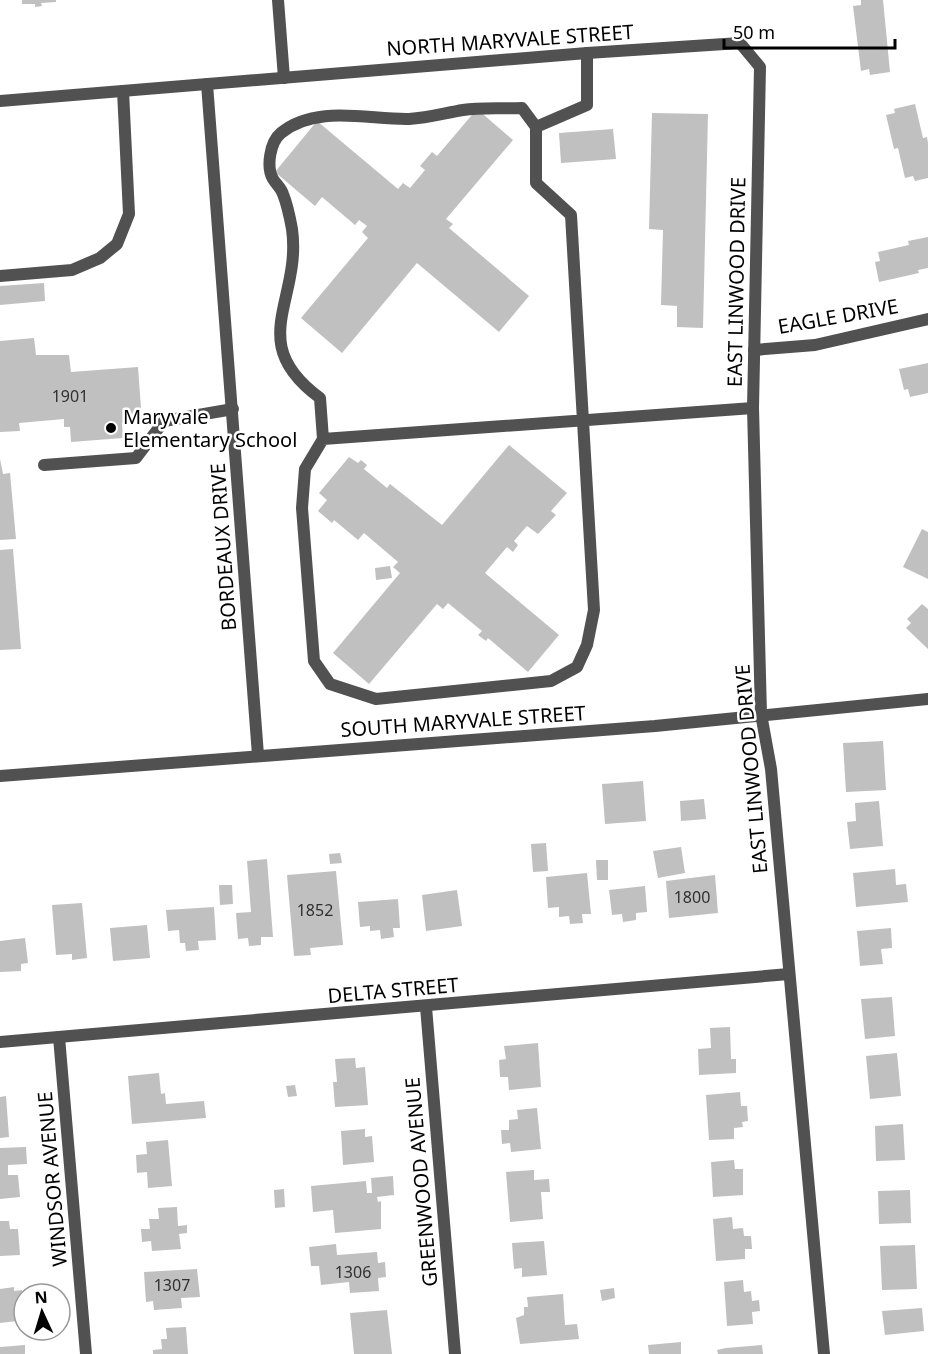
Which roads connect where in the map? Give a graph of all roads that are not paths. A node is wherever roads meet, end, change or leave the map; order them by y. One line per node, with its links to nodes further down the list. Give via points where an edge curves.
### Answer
1 (278, 0): 4 (street)
2 (740, 43): 3 (street, NORTH MARYVALE STREET); 11 (street, EAST LINWOOD DRIVE, via 760,67)
3 (587, 52): 4 (street, NORTH MARYVALE STREET); 8 (street, via 587,105)
4 (284, 78): 5 (street, NORTH MARYVALE STREET)
5 (207, 84): 6 (street); 13 (street, BORDEAUX DRIVE)
6 (123, 91): 7 (street); 9 (street, via 129,214 117,244 100,258 72,270)
7 (0, 101)
8 (536, 127): 14 (street, via 536,183 571,215); 15 (street, via 522,108 465,110 408,119 308,119 280,133 270,150 271,177 283,193 292,230 292,264 280,312 280,340 284,361 300,384 320,398)
9 (0, 276)
10 (928, 319): 11 (street, EAGLE DRIVE, via 815,345)
11 (754, 350): 12 (street, EAST LINWOOD DRIVE)
12 (753, 408): 14 (street); 18 (street, EAST LINWOOD DRIVE)
13 (232, 409): 16 (street, via 164,421 136,458); 19 (street, BORDEAUX DRIVE)
14 (584, 420): 15 (street); 15 (street, via 594,610 587,645 577,667 551,681 376,699 330,684 314,661 302,508 305,469)
15 (323, 439)
16 (44, 465)
17 (928, 699): 18 (street, SOUTH MARYVALE STREET)
18 (761, 714): 19 (street, SOUTH MARYVALE STREET, via 655,726); 21 (street, EAST LINWOOD DRIVE, via 771,769)
19 (258, 756): 20 (street, SOUTH MARYVALE STREET)
20 (0, 776)
21 (789, 974): 22 (street, DELTA STREET); 27 (street, EAST LINWOOD DRIVE)
22 (426, 1007): 23 (street, DELTA STREET); 26 (street, GREENWOOD AVENUE)
23 (59, 1037): 24 (street, DELTA STREET); 25 (street, WINDSOR AVENUE)
24 (0, 1042)
25 (86, 1354)
26 (455, 1354)
27 (824, 1354)

